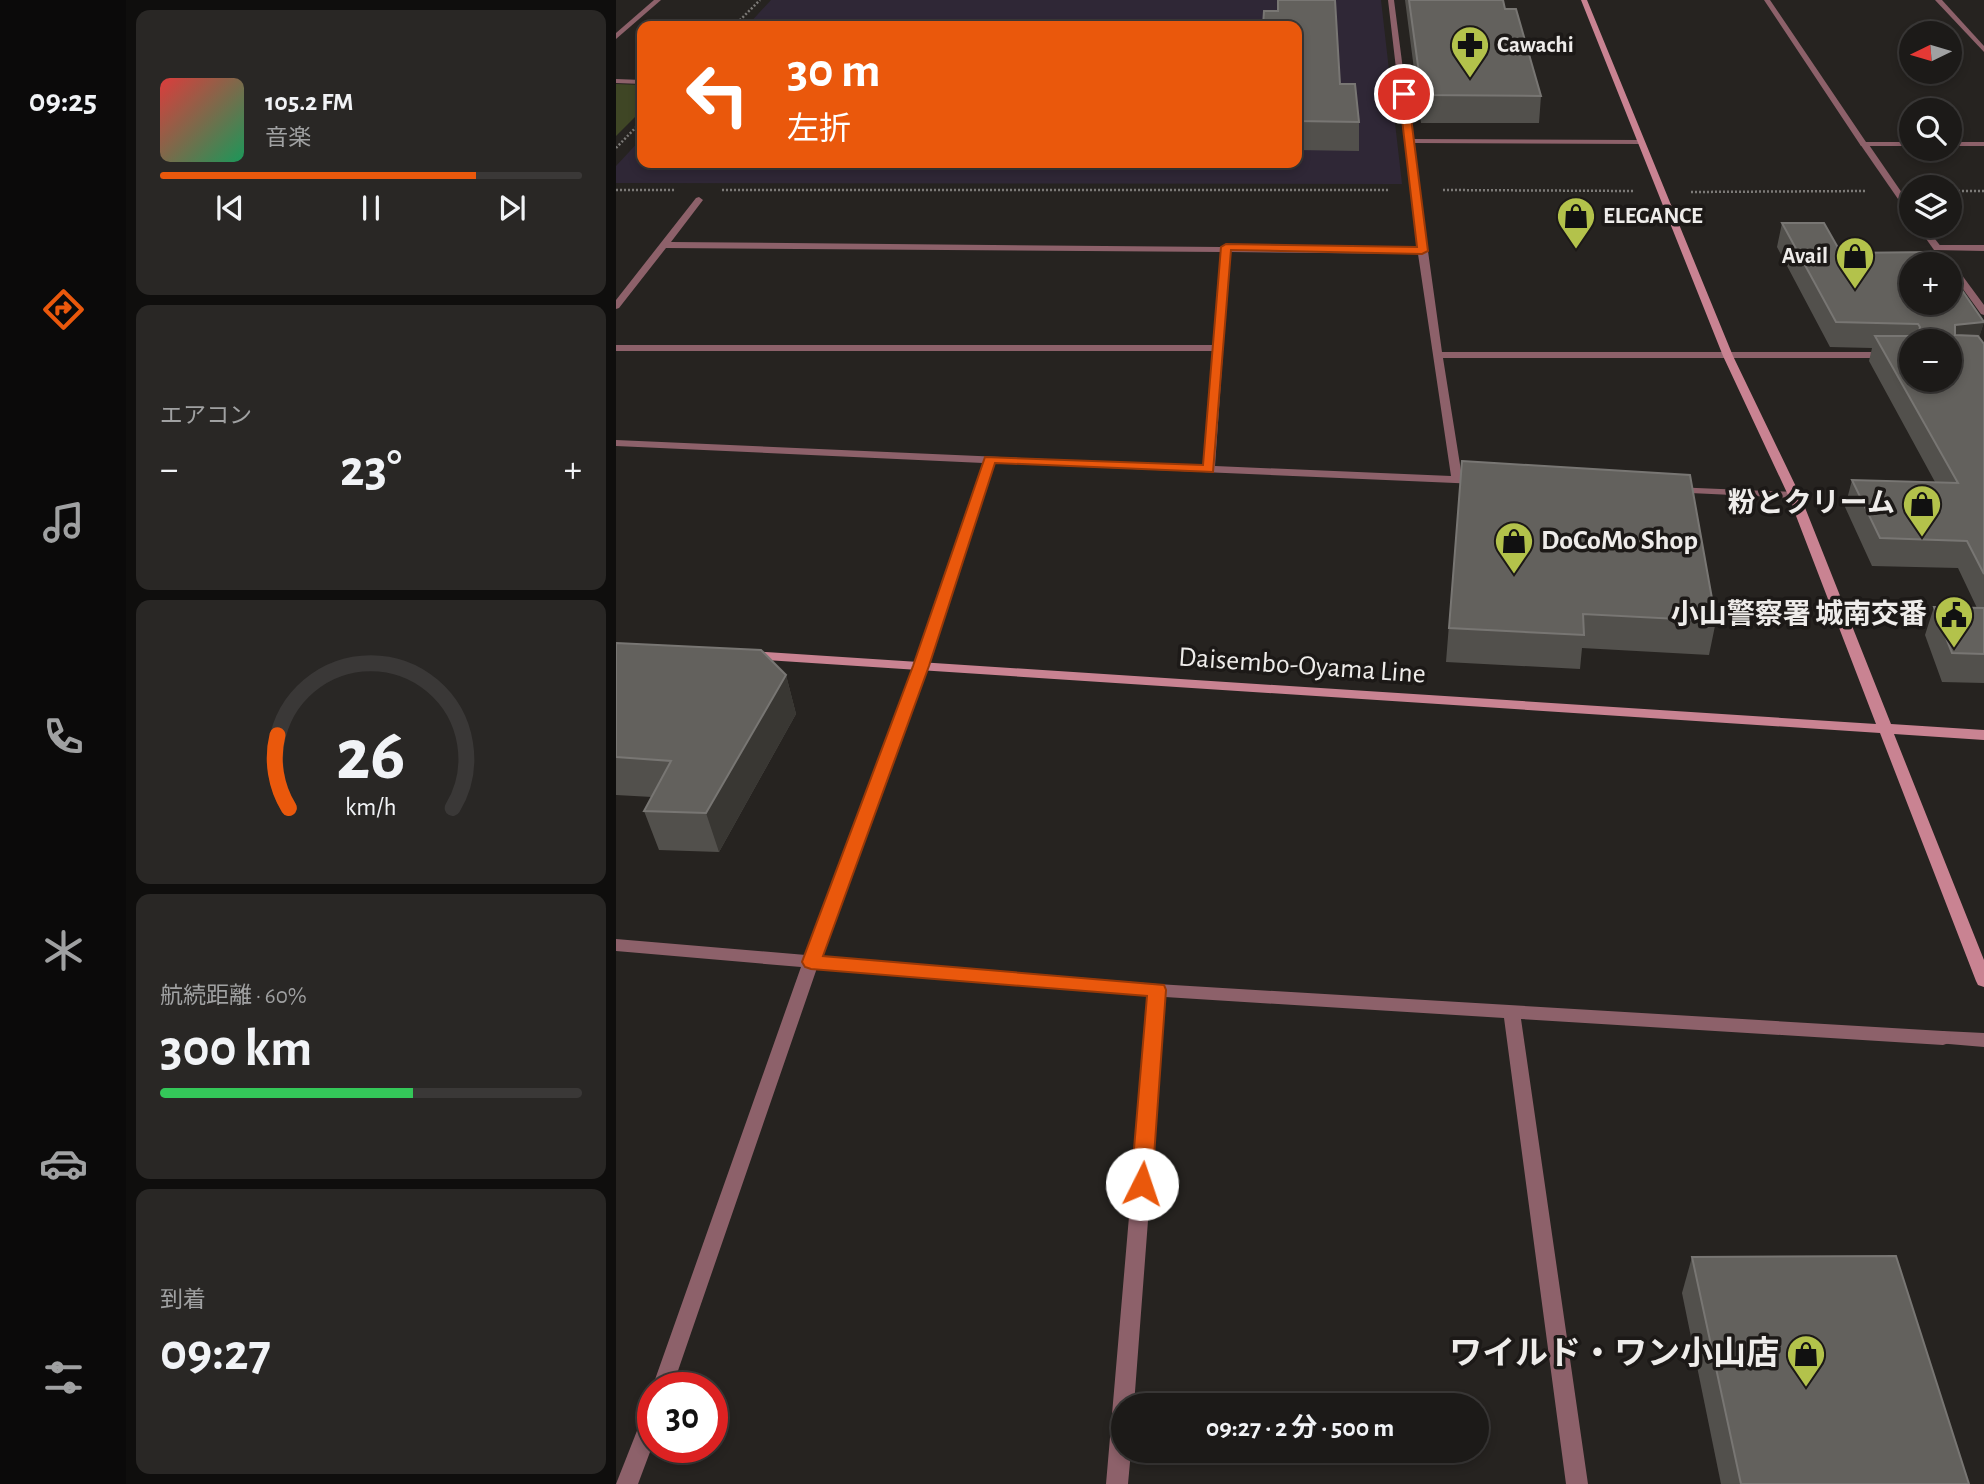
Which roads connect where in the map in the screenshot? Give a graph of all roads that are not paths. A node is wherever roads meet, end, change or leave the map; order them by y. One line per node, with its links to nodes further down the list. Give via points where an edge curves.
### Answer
1 (658, 0): 7 (street)
2 (1391, 0): 12 (street)
3 (1584, 0): 13 (street)
4 (1767, 0): 14 (street)
5 (1938, 0): 9 (street)
6 (626, 19): 7 (street)
7 (636, 20): 8 (street)
8 (616, 37)
9 (1984, 50)
10 (616, 81): 11 (street)
11 (637, 82)
12 (1410, 141): 13 (street); 25 (street)
13 (1641, 142): 34 (street)
14 (1864, 144): 15 (street); 18 (street)
15 (1899, 144)
16 (1962, 144): 17 (street)
17 (1984, 144)
18 (1899, 195)
19 (699, 200): 21 (street)
20 (1930, 238): 23 (street)
21 (664, 245): 22 (street); 28 (street)
22 (1226, 247): 25 (street); 31 (street)
23 (1937, 248): 24 (street); 26 (street)
24 (1984, 248)
25 (1422, 251): 32 (street)
26 (1940, 252)
27 (1962, 282): 29 (street)
28 (616, 306)
29 (1984, 312)
30 (616, 348): 31 (street)
31 (1219, 348): 37 (street)
32 (1439, 355): 34 (street); 38 (street)
33 (1899, 355): 34 (street)
34 (1728, 356): 41 (street)
35 (616, 443): 36 (street)
36 (990, 459): 37 (street); 43 (street)
37 (1209, 469): 38 (street)
38 (1457, 480): 39 (street)
39 (1497, 482)
40 (1659, 489): 41 (street)
41 (1794, 495): 44 (street)
42 (741, 654): 43 (street, Daisembo-Oyama Line)
43 (921, 666): 44 (street, Daisembo-Oyama Line); 47 (street)
44 (1884, 729): 45 (street, Daisembo-Oyama Line); 48 (street)
45 (1984, 735)
46 (616, 945): 47 (street)
47 (811, 962): 49 (street); 52 (street)
48 (1984, 981)
49 (1157, 990): 50 (street); 53 (street)
50 (1512, 1012): 51 (street); 58 (street)
51 (1984, 1040)
52 (668, 1372)
53 (1125, 1393)
54 (637, 1457): 56 (street)
55 (1119, 1463): 57 (street)
56 (627, 1484)
57 (1117, 1484)
58 (1577, 1484)

